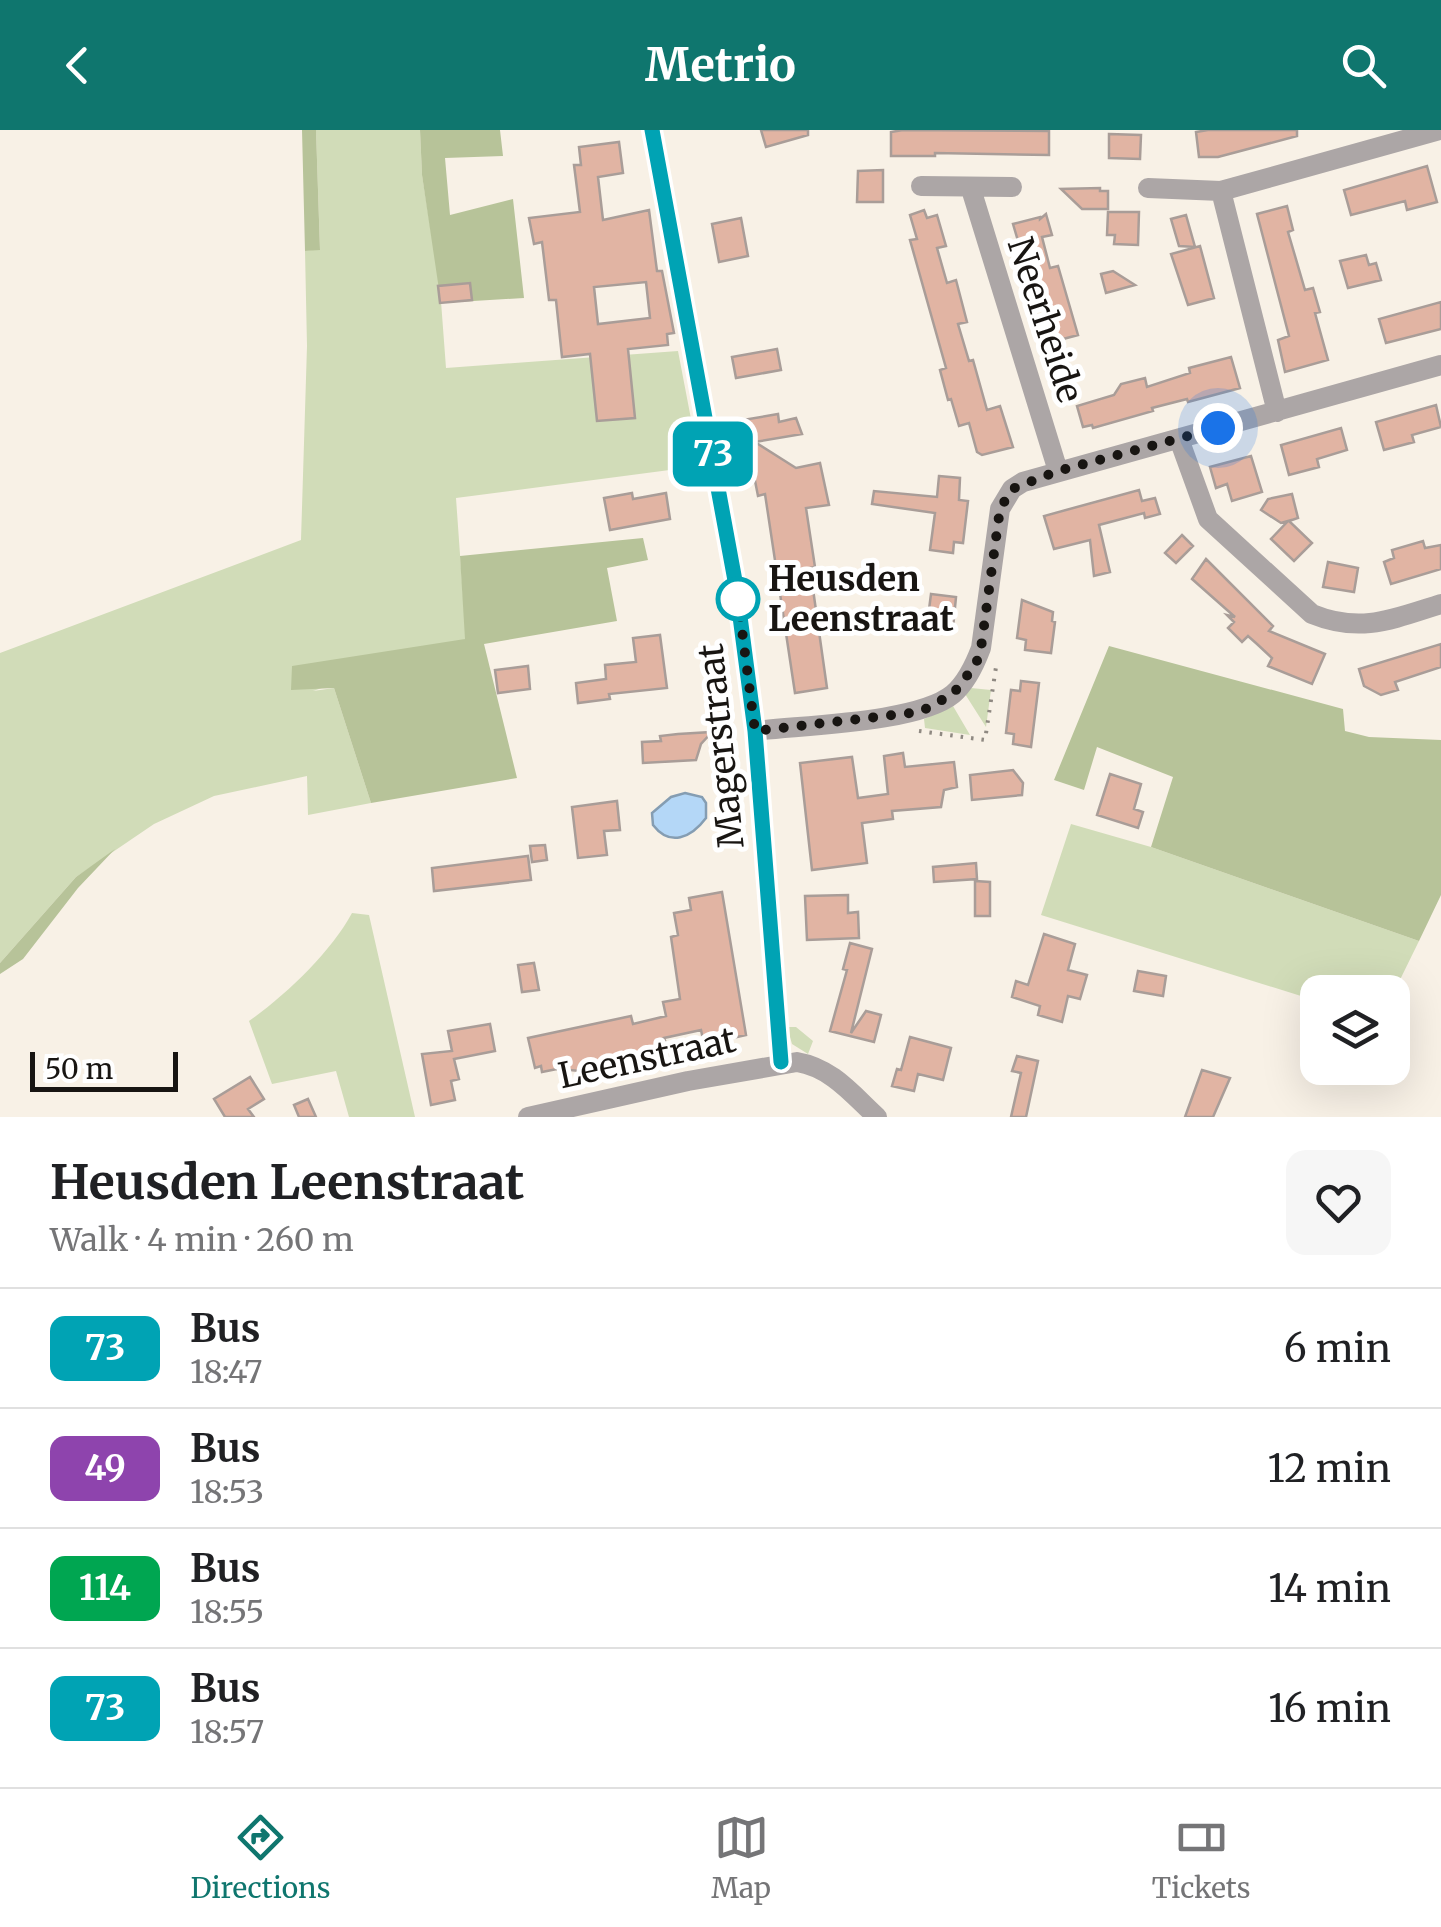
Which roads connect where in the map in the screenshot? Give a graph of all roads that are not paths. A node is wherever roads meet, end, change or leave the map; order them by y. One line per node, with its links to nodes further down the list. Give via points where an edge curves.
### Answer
1 (652, 130): 13 (street, Magerstraat, via 734,575)
2 (1440, 130): 7 (street)
3 (920, 186): 5 (street, Neerheide)
4 (1012, 187): 5 (street, Neerheide)
5 (971, 188): 11 (street, Neerheide)
6 (1148, 188): 7 (street)
7 (1221, 191): 9 (street)
8 (1441, 366): 9 (street)
9 (1277, 412): 10 (street)
10 (1179, 439): 11 (street); 12 (street, via 1208,519 1312,614 1374,624)
11 (1058, 471): 13 (street, via 1023,482 1004,500 981,648 953,694 920,712)
12 (1441, 604)
13 (755, 731): 14 (street, Magerstraat)
14 (781, 1062): 15 (street, via 814,1065 833,1076); 16 (street, Leenstraat)
15 (866, 1113)
16 (528, 1117)

